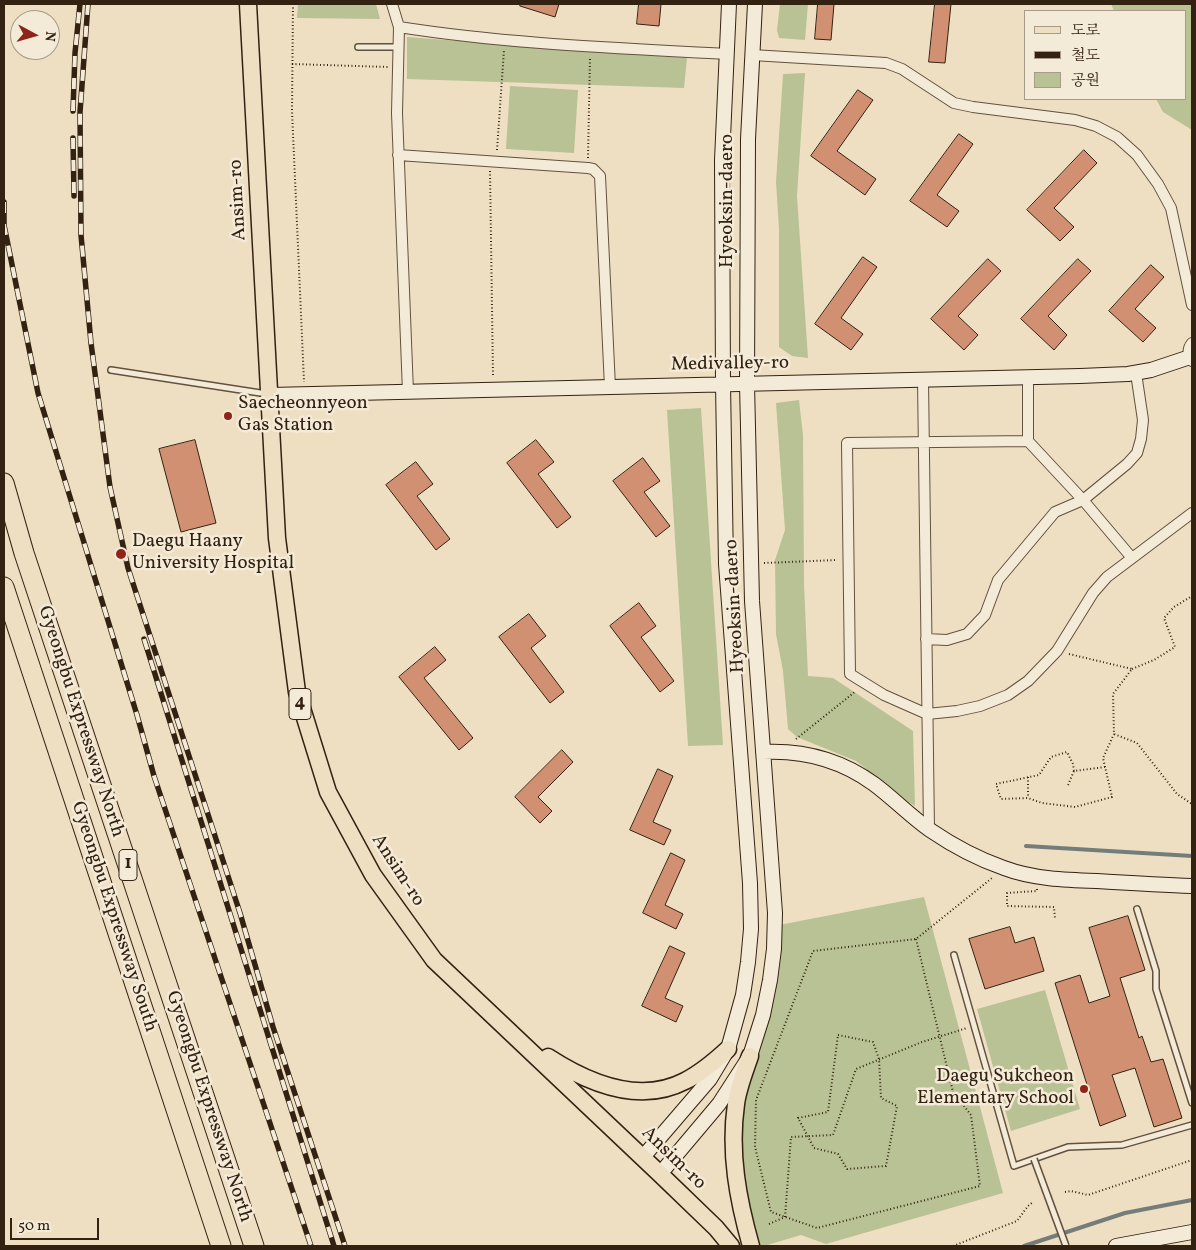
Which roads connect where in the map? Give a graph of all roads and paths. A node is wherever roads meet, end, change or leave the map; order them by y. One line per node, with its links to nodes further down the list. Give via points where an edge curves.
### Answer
1 (248, 4): 30 (main road, Ansim-ro / 4)
2 (293, 4): 13 (path)
3 (392, 4): 6 (street)
4 (729, 4): 11 (main road)
5 (755, 4): 12 (main road, Hyeoksin-daero)
6 (398, 27): 7 (street); 10 (street)
7 (504, 40): 8 (street); 16 (path)
8 (591, 46): 11 (street); 17 (path)
9 (358, 47): 10 (lane)
10 (398, 47): 14 (street)
11 (727, 54): 24 (main road, via 722,160)
12 (752, 55): 18 (street, via 886,63 902,69 954,103 1075,120 1117,137 1137,155 1171,208); 25 (main road, Hyeoksin-daero, via 748,140)
13 (292, 64): 14 (path); 29 (path)
14 (398, 67): 15 (street)
15 (398, 155): 16 (street); 28 (street)
16 (493, 161): 17 (street); 27 (path)
17 (588, 168): 26 (street, via 600,176)
18 (1192, 306)
19 (1191, 354): 21 (main road, Medivalley-ro)
20 (112, 370): 30 (lane)
21 (1136, 373): 22 (main road, Medivalley-ro); 34 (street, via 1143,420 1137,453)
22 (1028, 377): 23 (main road, Medivalley-ro); 31 (street)
23 (923, 380): 25 (main road, Medivalley-ro); 32 (street)
24 (723, 384): 25 (main road, Medivalley-ro); 26 (main road, Medivalley-ro); 65 (main road, via 726,564 751,929 743,995)
25 (747, 384): 38 (main road, Hyeoksin-daero)
26 (610, 387): 27 (main road, Medivalley-ro)
27 (493, 390): 28 (main road, Medivalley-ro)
28 (408, 392): 29 (main road, Medivalley-ro)
29 (304, 394): 30 (main road, Medivalley-ro)
30 (270, 395): 64 (main road, Ansim-ro / 4, via 277,538 296,692 328,792 372,875 434,960)
31 (1028, 441): 32 (street); 34 (street)
32 (924, 442): 37 (street, via 847,444); 41 (street)
33 (4, 483): 81 (highway, Gyeongbu Expressway North / 1, via 24,553)
34 (1083, 500): 36 (street); 41 (street, via 1055,512 998,580 985,615 967,634 947,640)
35 (1192, 513): 36 (street)
36 (1132, 558): 42 (street, via 1107,577 1093,593)
37 (849, 559): 38 (path); 44 (street, via 850,674)
38 (752, 564): 47 (main road, Hyeoksin-daero)
39 (4, 587): 80 (highway, Gyeongbu Expressway South / 1)
40 (1192, 596): 43 (path, via 1164,618 1175,647)
41 (926, 639): 45 (street)
42 (1057, 651): 43 (path); 45 (street, via 1028,681 1008,695 980,706)
43 (1132, 670): 46 (path, via 1113,694)
44 (866, 683): 45 (street, via 884,695); 48 (path)
45 (927, 714): 55 (street)
46 (1114, 734): 49 (path, via 1102,758); 54 (path, via 1137,743 1177,794)
47 (763, 752): 48 (main road); 66 (main road, Hyeoksin-daero, via 774,949 763,1015)
48 (780, 752): 55 (main road, via 823,758 852,770)
49 (1105, 767): 50 (path); 53 (path, via 1112,797 1075,806 1042,803)
50 (1074, 771): 51 (path, via 1067,752 1051,757 1039,775); 52 (path)
51 (1028, 777): 53 (path); 53 (path, via 996,784 1001,799)
52 (1068, 785)
53 (1028, 798)
54 (1192, 804)
55 (929, 829): 56 (main road)
56 (1004, 868): 57 (main road); 61 (path)
57 (1039, 877): 58 (main road); 60 (path, via 1037,891 1007,893 1007,906 1054,906)
58 (1192, 886)
59 (1137, 909): 68 (lane, via 1156,971 1156,989)
60 (1055, 919)
61 (916, 940): 77 (path, via 813,951 756,1100 755,1147 771,1212); 77 (path, via 953,1092 971,1115 980,1186 817,1228)
62 (954, 955): 63 (lane)
63 (975, 1026): 67 (path, via 922,1042); 72 (lane, via 1014,1166)
64 (516, 1036): 65 (main road, via 586,1079 634,1092 663,1089 687,1081); 71 (main road, Ansim-ro / 4)
65 (728, 1049): 71 (main road, via 710,1080)
66 (750, 1056): 74 (main road, Hyeoksin-daero, via 719,1104); 83 (main road, via 736,1103 732,1143 736,1183)
67 (879, 1060): 70 (path, via 856,1069 833,1135); 70 (path, via 873,1042 838,1035 828,1112 798,1118); 70 (path, via 881,1098 897,1106 886,1166 847,1169 838,1154 814,1148)
68 (1192, 1103)
69 (1192, 1125): 72 (lane, via 1122,1145 1068,1147)
70 (808, 1136): 77 (path, via 791,1137)
71 (643, 1157): 74 (main road, Ansim-ro / 4)
72 (1034, 1159): 85 (lane, bridge)
73 (1192, 1160): 75 (path, via 1088,1195)
74 (660, 1174): 82 (main road, Ansim-ro / 4, via 716,1228)
75 (1064, 1192)
76 (1033, 1202): 84 (path, via 1017,1220)
77 (785, 1217): 78 (path)
78 (769, 1224)
79 (1192, 1232): 86 (main road)
80 (222, 1246)
81 (254, 1246)
82 (730, 1246)
83 (751, 1246)
84 (953, 1246)
85 (1066, 1246)
86 (1116, 1246)

